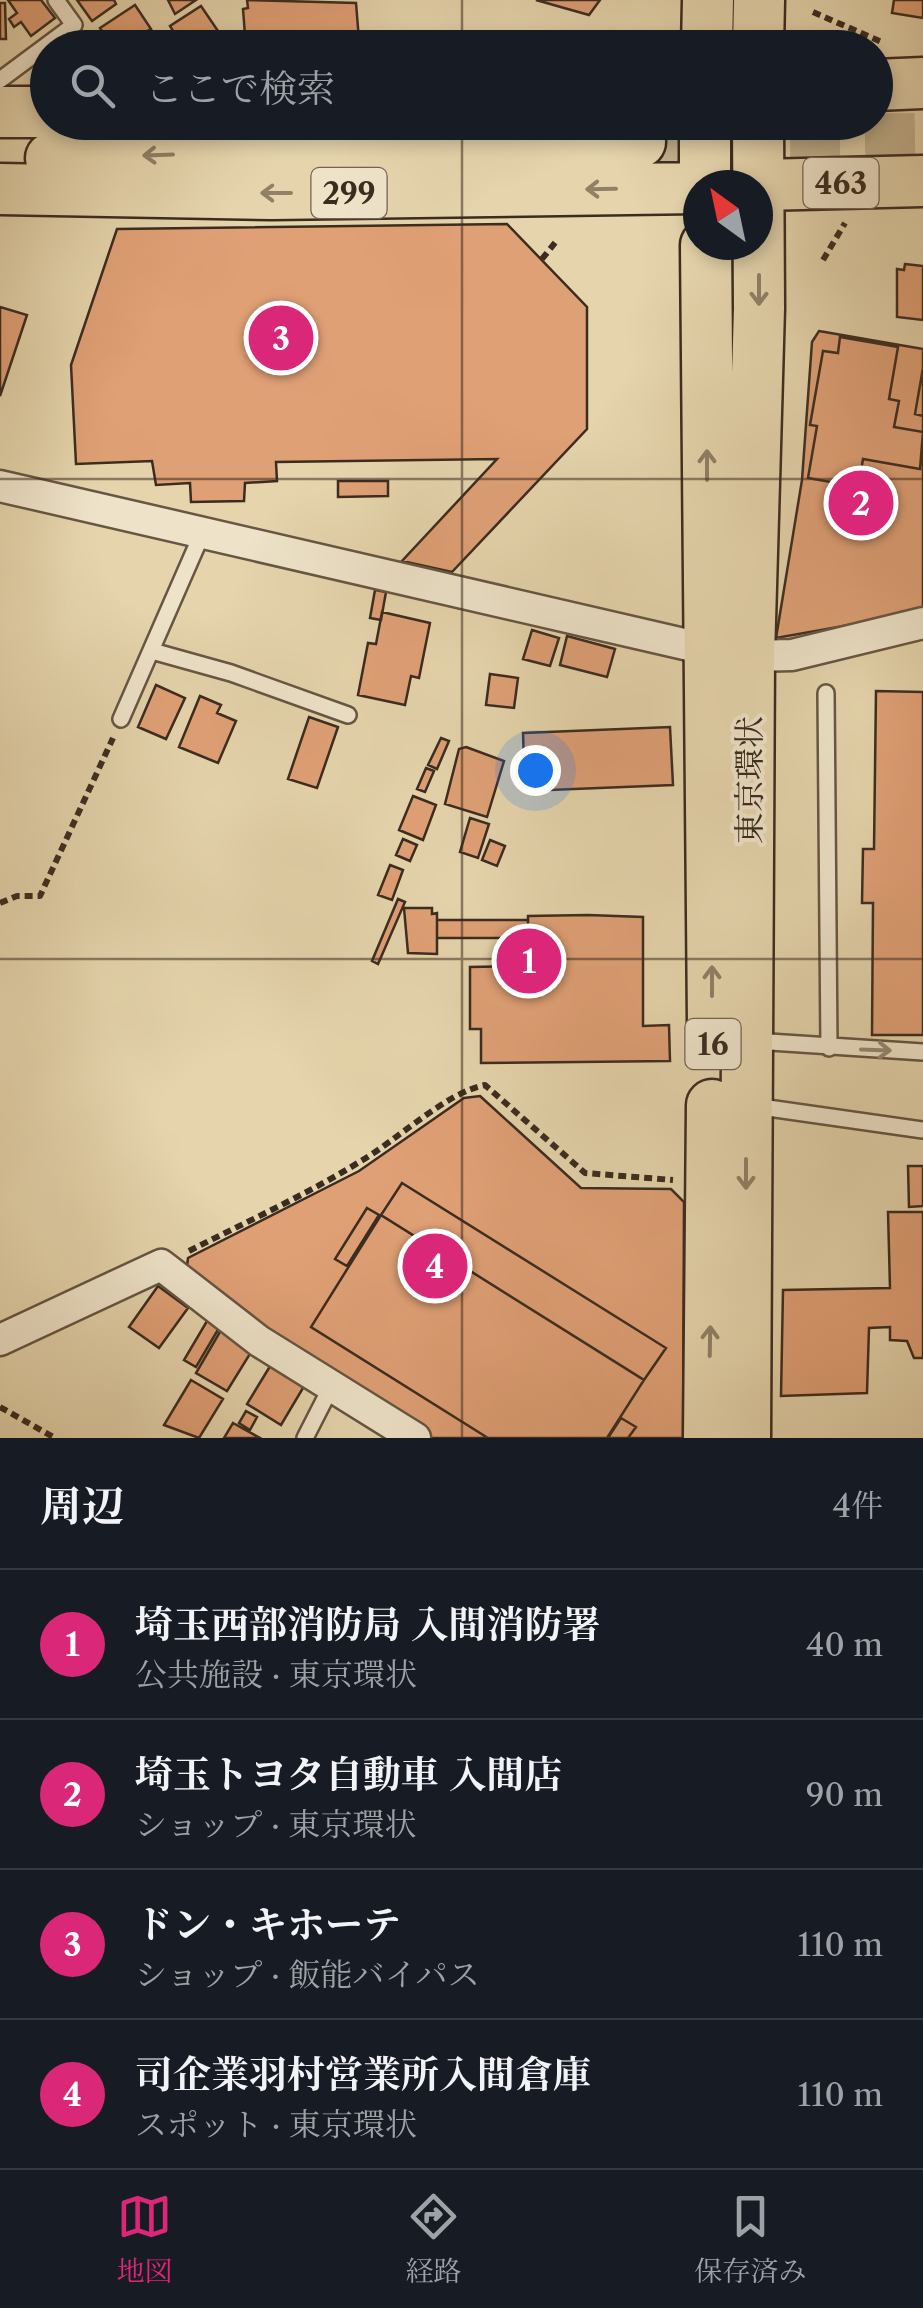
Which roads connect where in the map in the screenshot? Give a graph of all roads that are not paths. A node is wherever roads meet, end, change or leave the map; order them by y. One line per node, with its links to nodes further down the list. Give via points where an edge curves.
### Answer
1 (56, 0): 4 (lane, via 74,25)
2 (708, 0): 5 (highway)
3 (759, 0): 6 (highway)
4 (68, 30)
5 (707, 30)
6 (758, 30)
7 (30, 59): 8 (lane)
8 (0, 83): 9 (highway)
9 (30, 85)
10 (0, 112): 11 (highway)
11 (30, 112)
12 (705, 140): 16 (highway)
13 (758, 140): 17 (highway, 東京環状 / 16)
14 (640, 142): 15 (highway, 299, one-way to 15)
15 (0, 160)
16 (705, 170)
17 (759, 170)
18 (923, 181): 19 (highway, 463)
19 (773, 185)
20 (683, 188): 21 (highway, 299, one-way to 21, via 272,194)
21 (0, 189)
22 (707, 260): 28 (highway, 東京環状 / 16, one-way to 22)
23 (754, 260): 28 (highway, 東京環状 / 16, one-way to 28)
24 (0, 486): 25 (street)
25 (201, 536): 27 (lane); 28 (street)
26 (923, 623): 28 (street, via 792,655)
27 (152, 651): 30 (lane); 31 (lane)
28 (730, 653): 32 (highway, 東京環状 / 16); 41 (highway, 東京環状 / 16, one-way to 28)
29 (826, 693): 33 (lane)
30 (348, 716)
31 (121, 719)
32 (746, 1040): 33 (lane); 35 (highway, 東京環状 / 16)
33 (830, 1048): 34 (lane, one-way to 34)
34 (923, 1052)
35 (746, 1105): 36 (lane); 42 (highway, 東京環状 / 16, one-way to 42)
36 (923, 1130)
37 (0, 1340): 38 (street, via 161,1265)
38 (331, 1387): 39 (lane); 40 (street)
39 (305, 1438)
40 (415, 1438)
41 (709, 1438)
42 (746, 1438)

